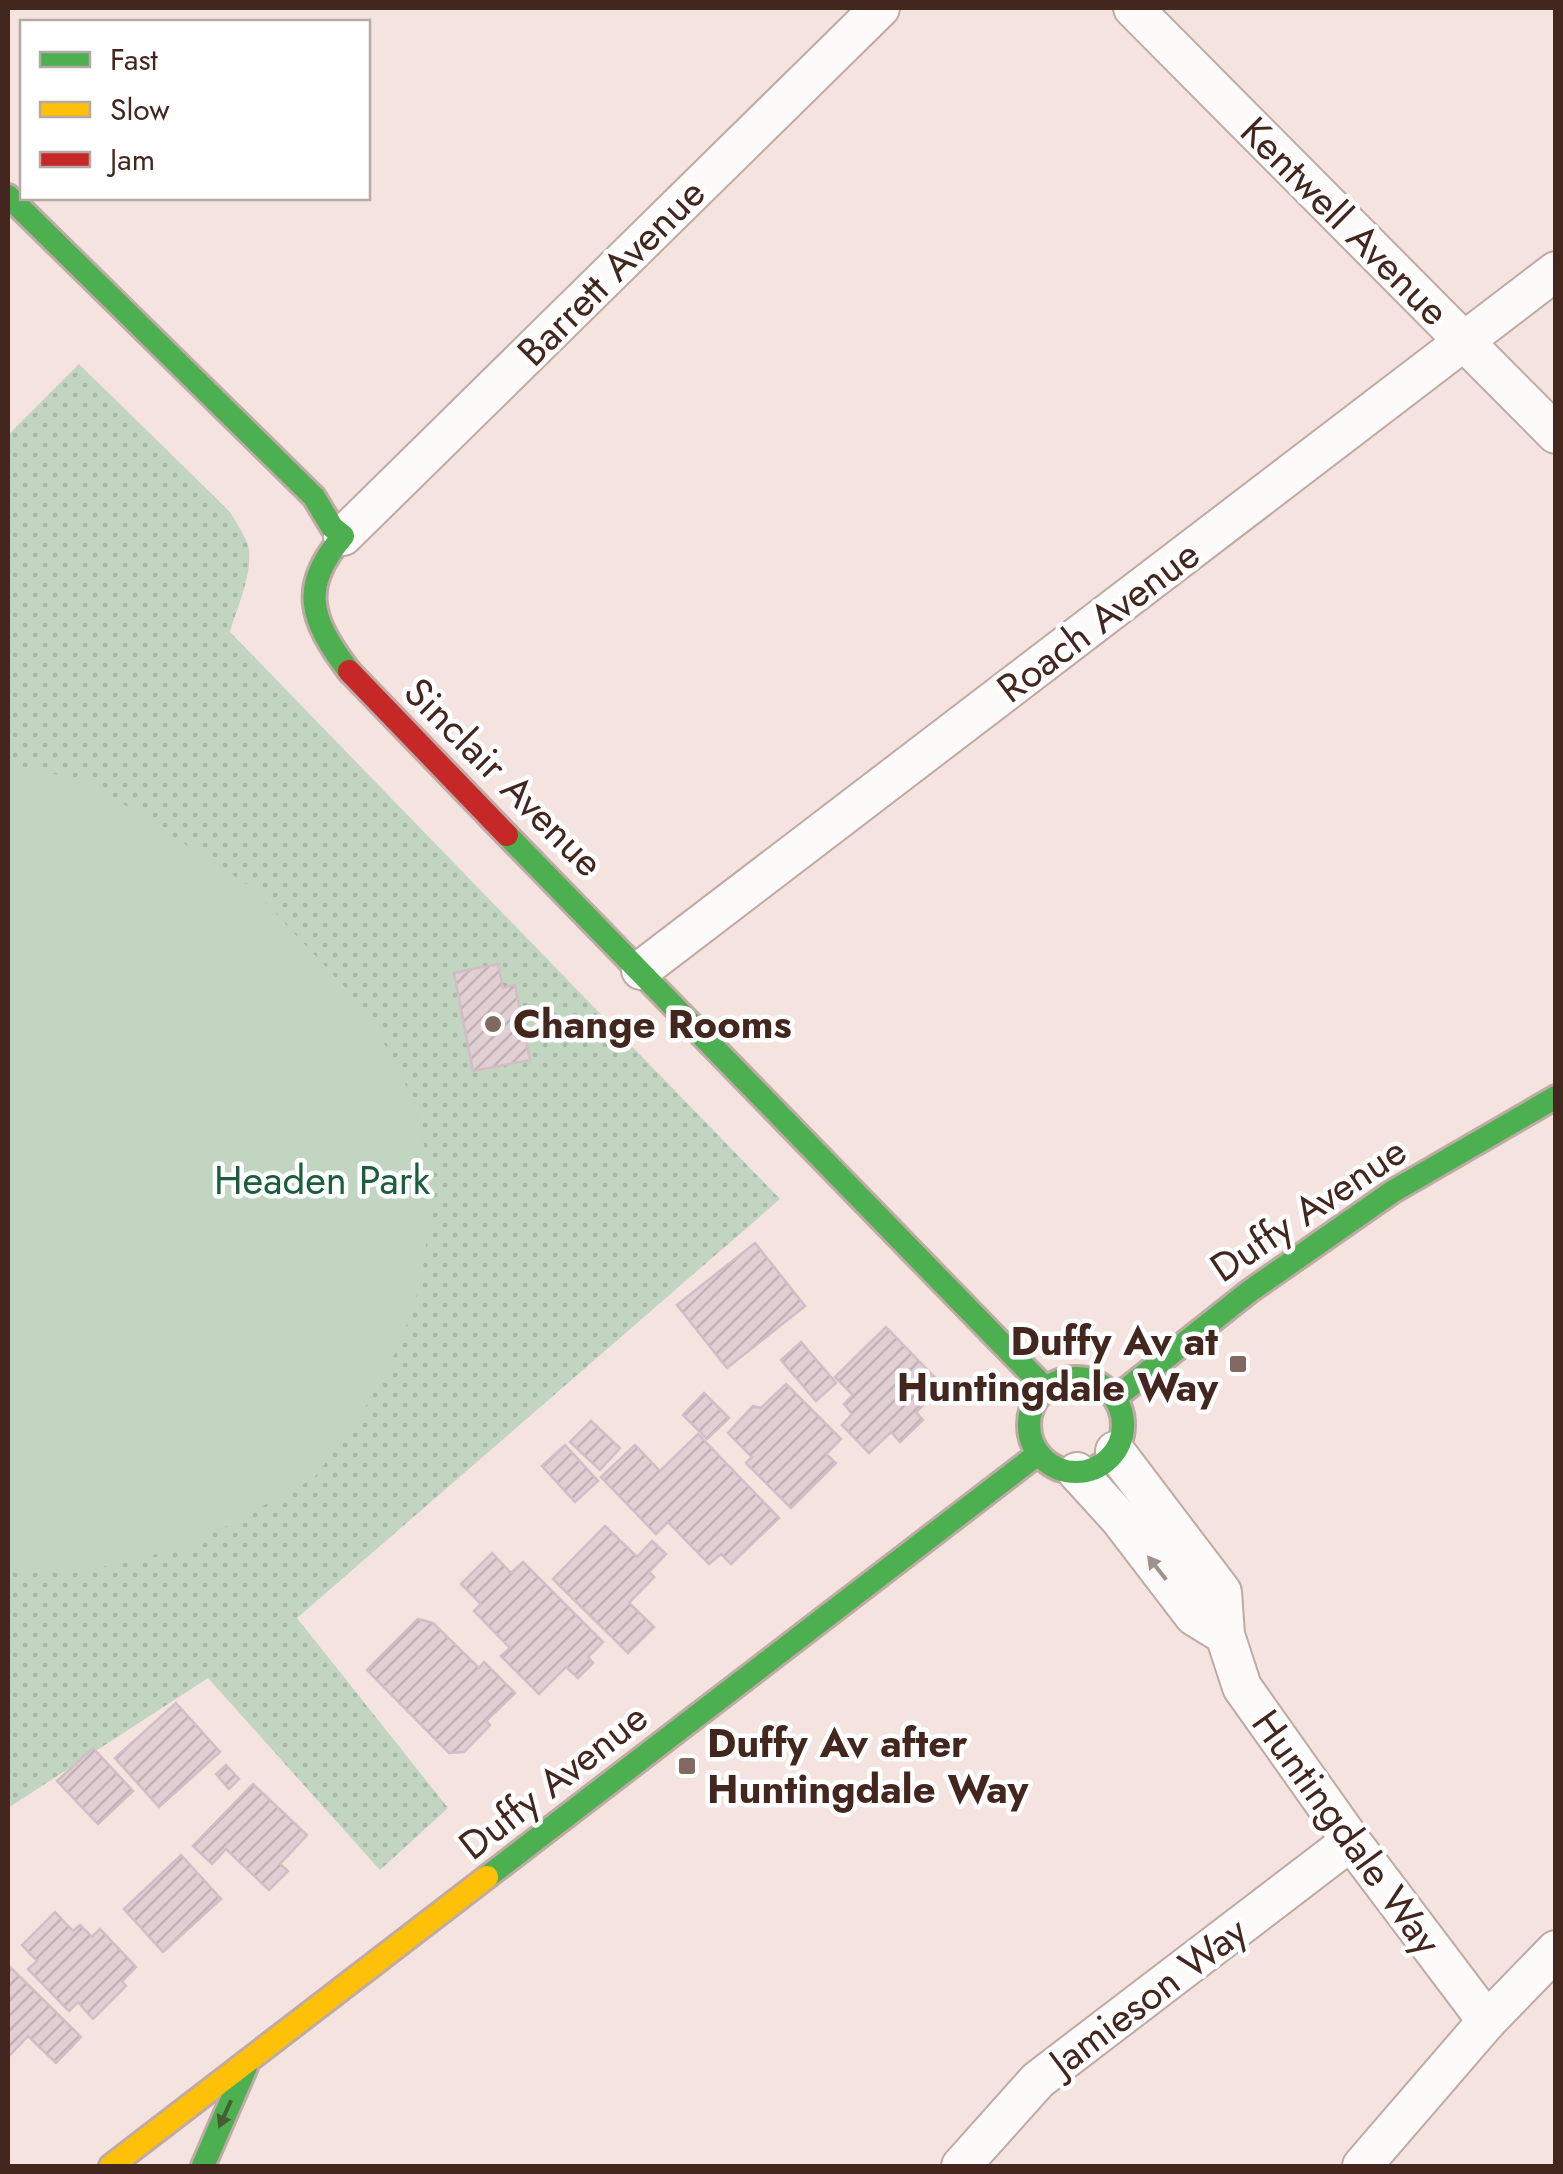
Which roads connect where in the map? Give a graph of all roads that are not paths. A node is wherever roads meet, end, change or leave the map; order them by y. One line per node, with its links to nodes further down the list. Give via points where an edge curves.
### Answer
1 (880, 8): 7 (street, Barrett Avenue)
2 (1133, 8): 5 (street, Kentwell Avenue)
3 (8, 196): 7 (main road, via 314,497)
4 (1556, 271): 5 (street, Roach Avenue)
5 (1463, 342): 6 (street, Kentwell Avenue); 8 (street, Roach Avenue)
6 (1556, 434)
7 (342, 536): 8 (main road, Sinclair Avenue, via 319,566 314,587 316,619 329,646)
8 (641, 970): 10 (main road, Sinclair Avenue)
9 (1556, 1098): 11 (main road, Duffy Avenue, via 1392,1192)
10 (1046, 1388): 11 (main road, via 1059,1380 1090,1380); 13 (main road, via 1028,1427)
11 (1114, 1398): 12 (main road, via 1122,1424)
12 (1115, 1451): 14 (main road); 15 (street, Huntingdale Way, via 1222,1592)
13 (1038, 1454): 14 (main road); 19 (main road, Duffy Avenue)
14 (1077, 1472): 15 (street, one-way to 14, via 1194,1616)
15 (1225, 1635): 16 (street, Huntingdale Way, via 1242,1688)
16 (1351, 1842): 18 (street, Huntingdale Way); 22 (street, Jamieson Way, via 1038,2080)
17 (1556, 1950): 18 (street)
18 (1487, 2021): 23 (street)
19 (249, 2061): 20 (main road, Duffy Avenue); 21 (main road, one-way to 21)
20 (111, 2166)
21 (203, 2166)
22 (961, 2166)
23 (1362, 2166)

